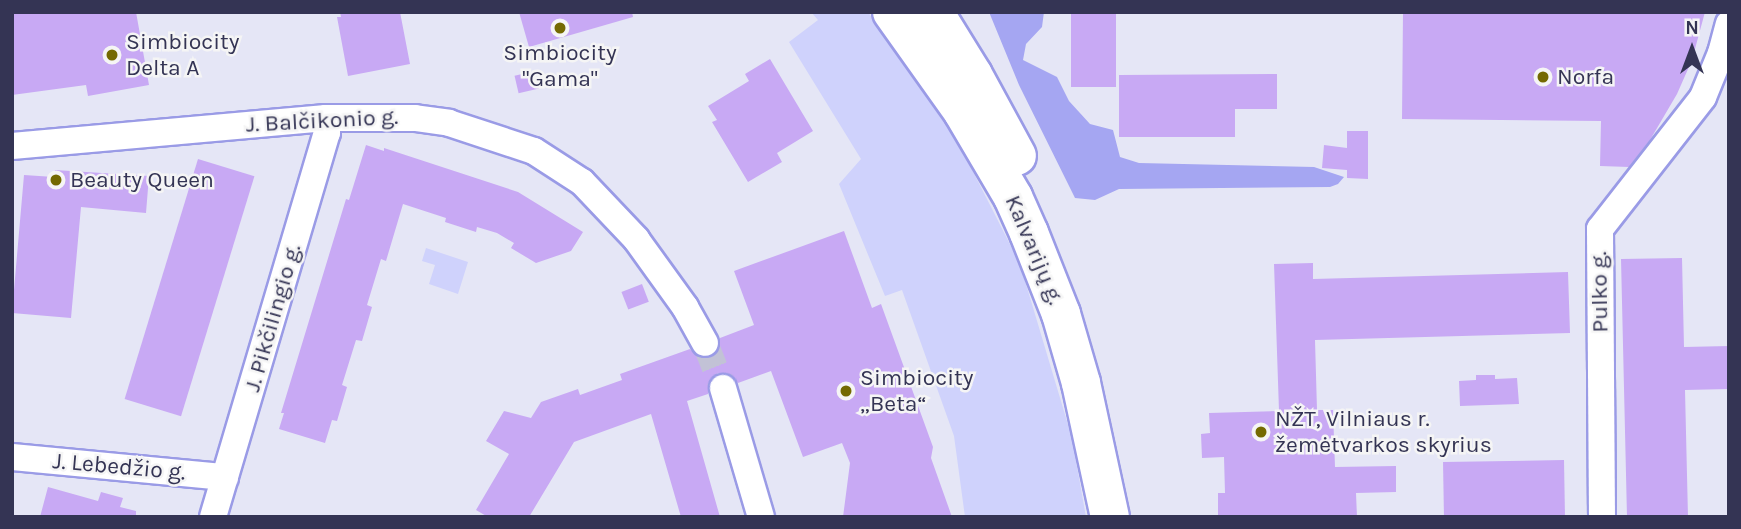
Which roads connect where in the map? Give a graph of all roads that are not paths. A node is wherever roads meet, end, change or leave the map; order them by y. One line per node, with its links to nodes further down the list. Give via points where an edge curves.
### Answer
1 (892, 12): 12 (main road, Kalvarijų g., via 963,112 1029,233 1061,314 1081,383)
2 (934, 12): 13 (main road, Kalvarijų g., via 1013,147 1056,240 1113,426)
3 (1729, 24): 14 (street, Pulko g., via 1703,97 1600,229)
4 (326, 118): 5 (street, J. Balčikonio g.); 6 (street, J. Balčikonio g., via 438,121 534,151 582,182 621,223 667,280); 9 (street, J. Pikčilingio g., via 327,133)
5 (12, 146)
6 (705, 343)
7 (723, 388): 11 (street)
8 (12, 457): 9 (street, J. Lebedžio g.)
9 (225, 477): 10 (street, J. Pikčilingio g.)
10 (213, 517)
11 (761, 517)
12 (1110, 517)
13 (1131, 517)
14 (1602, 517)

